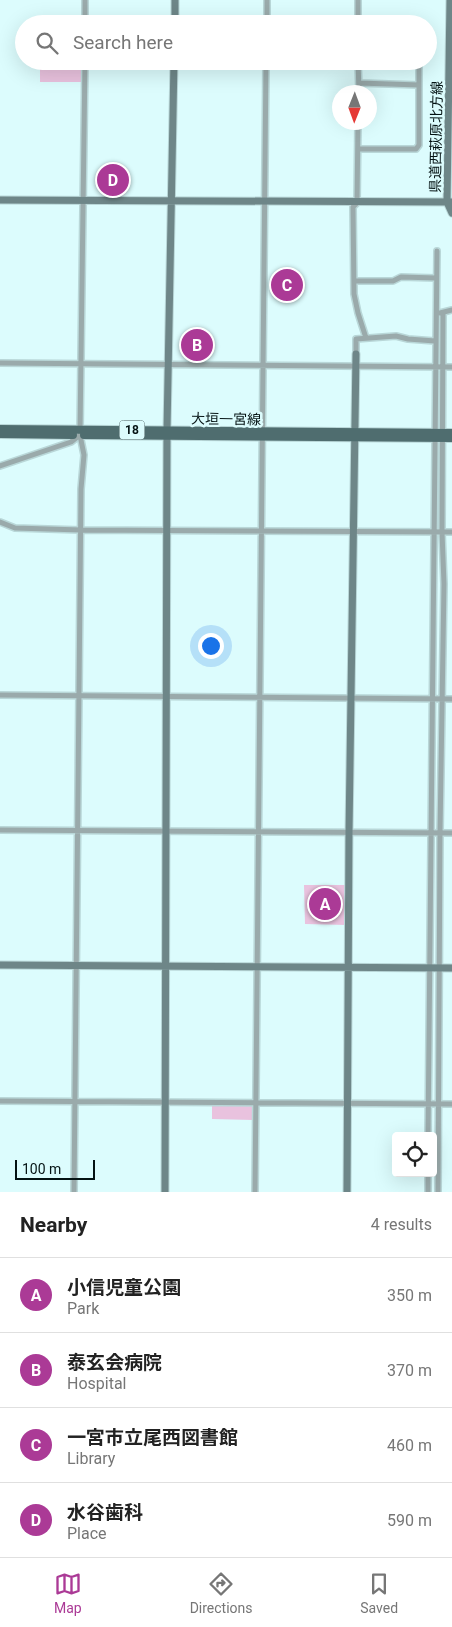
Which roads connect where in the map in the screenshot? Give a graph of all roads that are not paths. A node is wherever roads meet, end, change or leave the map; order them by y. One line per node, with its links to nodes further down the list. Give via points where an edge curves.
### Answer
1 (85, 0): 7 (street)
2 (175, 0): 8 (street)
3 (267, 0): 9 (street)
4 (358, 0): 10 (street)
5 (450, 0): 6 (street, 県道西萩原北方線)
6 (451, 11): 24 (street, 県道西萩原北方線)
7 (85, 15)
8 (175, 15)
9 (266, 15)
10 (358, 15)
11 (84, 70): 21 (street)
12 (174, 70): 22 (street)
13 (266, 70): 23 (street)
14 (358, 70): 16 (street)
15 (419, 70): 17 (street)
16 (359, 83): 17 (street)
17 (419, 85): 19 (street, via 419,145 416,149)
18 (358, 130): 19 (street)
19 (358, 149): 25 (street)
20 (0, 200): 21 (street)
21 (82, 201): 22 (street); 37 (street)
22 (172, 201): 23 (street); 38 (street)
23 (265, 202): 25 (street); 39 (street)
24 (450, 202): 25 (street); 26 (street, 県道西萩原北方線)
25 (357, 203): 29 (street, via 354,207)
26 (452, 213)
27 (437, 251): 28 (street)
28 (436, 278): 29 (street); 32 (street)
29 (354, 281): 33 (street, via 355,302)
30 (452, 310): 31 (street)
31 (443, 312): 32 (street); 41 (street)
32 (436, 314): 34 (street)
33 (366, 338): 34 (street, via 396,336 408,340); 35 (street, via 356,339)
34 (435, 340): 40 (street)
35 (356, 354): 43 (street)
36 (0, 363): 37 (street)
37 (80, 364): 38 (street); 45 (street)
38 (168, 366): 39 (street); 46 (street)
39 (264, 366): 43 (street); 48 (street)
40 (435, 367): 41 (street); 43 (street); 50 (street)
41 (443, 367): 42 (street); 50 (street)
42 (452, 367)
43 (356, 368): 49 (street)
44 (0, 429): 45 (main road, 大垣一宮線 / 18)
45 (80, 433): 46 (main road, 大垣一宮線 / 18); 47 (main road, 大垣一宮線 / 18); 51 (street, via 71,442); 53 (street, via 84,455)
46 (167, 433): 48 (main road, 大垣一宮線 / 18); 54 (street)
47 (0, 434)
48 (263, 434): 49 (main road, 大垣一宮線 / 18); 55 (street)
49 (356, 436): 50 (main road, 大垣一宮線 / 18); 56 (street)
50 (444, 436): 57 (street); 58 (street)
51 (0, 466)
52 (0, 522): 53 (street, via 15,528)
53 (80, 530): 54 (street); 61 (street)
54 (167, 530): 55 (street); 62 (street)
55 (262, 531): 56 (street); 63 (street)
56 (353, 531): 57 (street); 64 (street)
57 (434, 532): 58 (street); 65 (street)
58 (442, 532): 59 (street); 66 (street)
59 (452, 532)
60 (0, 695): 61 (street)
61 (78, 696): 62 (street); 69 (street)
62 (167, 696): 63 (street); 70 (street)
63 (261, 696): 64 (street); 71 (street)
64 (352, 697): 65 (street); 72 (street)
65 (433, 699): 66 (street); 73 (street)
66 (443, 699): 67 (street); 74 (street)
67 (452, 699)
68 (0, 830): 69 (street)
69 (77, 831): 70 (street); 77 (street)
70 (166, 831): 71 (street); 78 (street)
71 (259, 832): 72 (street); 79 (street)
72 (349, 832): 73 (street); 80 (street)
73 (431, 833): 74 (street); 83 (street)
74 (440, 833): 75 (street); 81 (street)
75 (452, 833)
76 (0, 965): 77 (street)
77 (76, 966): 78 (street); 85 (street)
78 (165, 967): 79 (street); 86 (street)
79 (257, 968): 80 (street); 87 (street)
80 (349, 968): 83 (street); 88 (street)
81 (439, 968): 82 (street); 83 (street); 90 (street)
82 (452, 968)
83 (428, 969): 89 (street)
84 (0, 1101): 85 (street)
85 (75, 1102): 86 (street); 94 (street)
86 (165, 1103): 87 (street); 95 (street)
87 (256, 1103): 88 (street); 96 (street)
88 (347, 1104): 89 (street); 97 (street)
89 (428, 1104): 90 (street); 92 (street)
90 (438, 1104): 91 (street); 99 (street)
91 (452, 1104)
92 (428, 1132)
93 (428, 1177): 98 (street)
94 (74, 1192)
95 (165, 1192)
96 (255, 1192)
97 (347, 1192)
98 (428, 1192)
99 (438, 1192)

